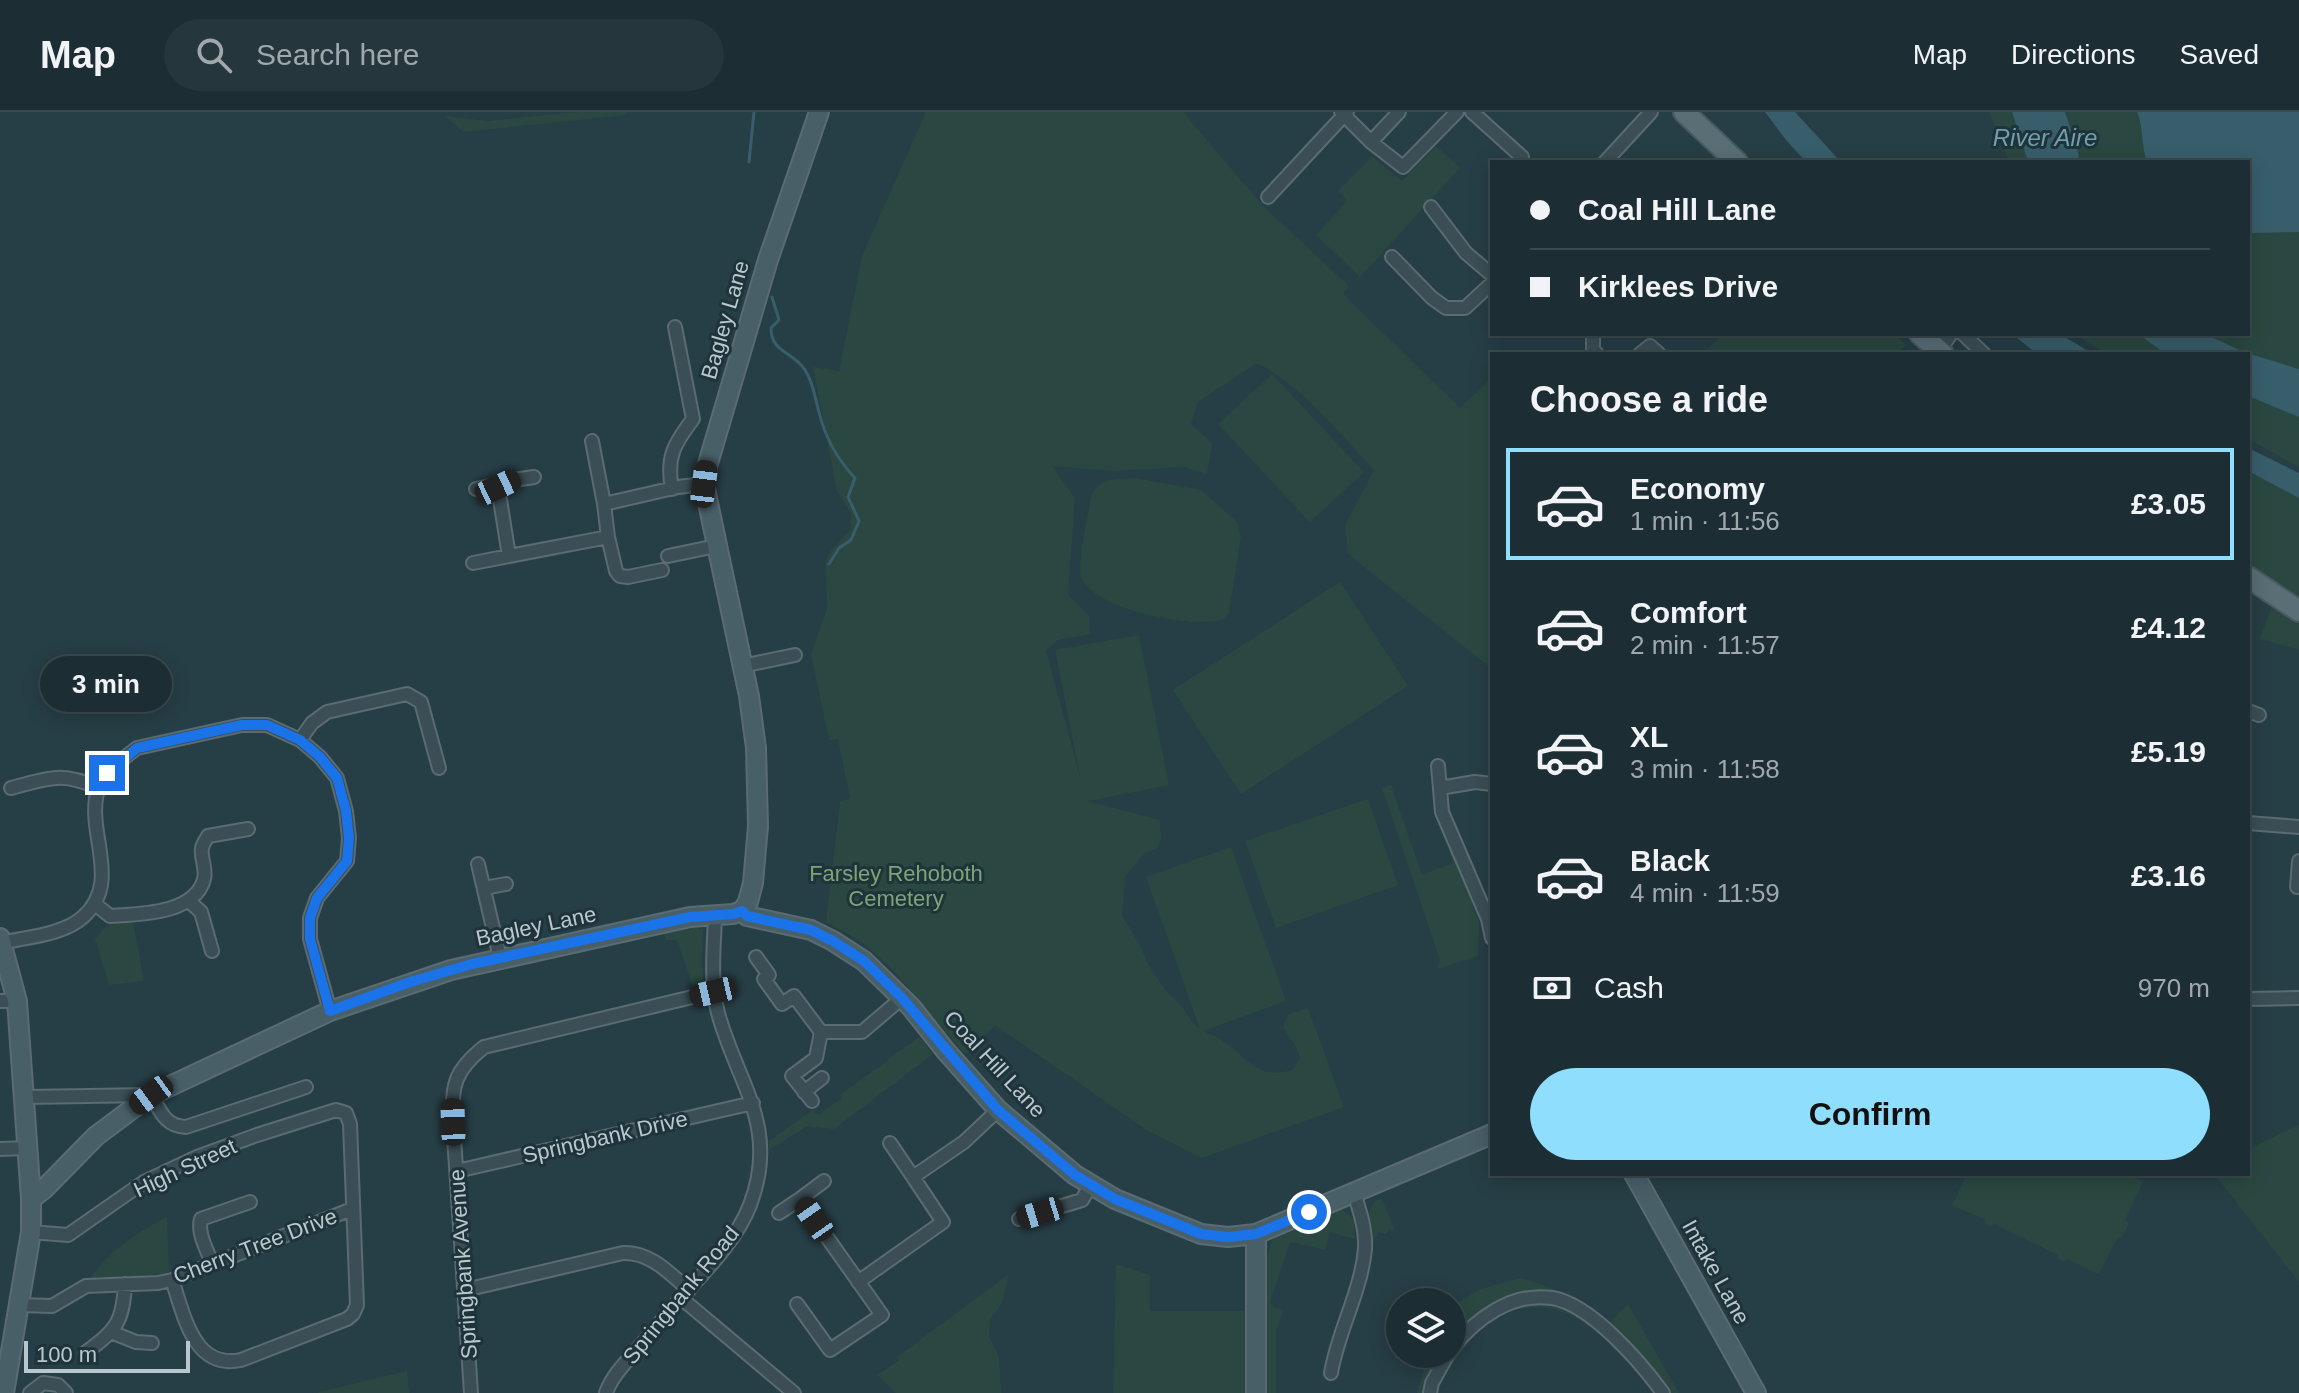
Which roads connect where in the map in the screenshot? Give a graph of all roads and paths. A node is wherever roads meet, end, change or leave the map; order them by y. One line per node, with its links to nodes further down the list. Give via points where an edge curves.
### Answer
1 (819, 112): 24 (street, Bagley Lane, via 768,260)
2 (1399, 112): 8 (street)
3 (1457, 112): 8 (street, via 1403,167)
4 (1472, 112): 9 (street)
5 (1651, 112): 10 (street)
6 (1684, 112): 11 (main road)
7 (1344, 113): 8 (street); 12 (street)
8 (1371, 142)
9 (1522, 157)
10 (1607, 160)
11 (1735, 160)
12 (1268, 197)
13 (1449, 206): 15 (street, via 1434,211 1466,253)
14 (1401, 260): 16 (street, via 1446,308 1465,308)
15 (1490, 273)
16 (1490, 285)
17 (675, 327): 27 (street, via 693,419 670,457)
18 (1924, 336): 20 (main road)
19 (1965, 336): 21 (street)
20 (1944, 346)
21 (1982, 352)
22 (592, 441): 28 (street)
23 (534, 477): 25 (street)
24 (704, 484): 27 (street); 30 (street, Bagley Lane)
25 (498, 487): 26 (street); 31 (street)
26 (476, 489)
27 (672, 489): 28 (street)
28 (604, 504): 29 (street)
29 (608, 537): 31 (street); 34 (street, via 620,576)
30 (716, 546): 32 (street); 38 (street, Bagley Lane)
31 (509, 556): 33 (street)
32 (668, 556)
33 (473, 563)
34 (662, 570)
35 (2250, 578): 36 (main road)
36 (2299, 611)
37 (795, 655): 38 (street)
38 (742, 666): 56 (street, Bagley Lane, via 756,748 758,826 753,883)
39 (300, 740): 41 (street, via 327,712 407,694 421,702); 44 (street, via 267,725 242,725 137,748 107,773); 68 (street, via 337,778 349,838 347,861 317,898 310,918 310,939)
40 (1438, 766): 45 (street)
41 (439, 768)
42 (1490, 784): 45 (street)
43 (11, 788): 44 (street, via 55,777 77,778)
44 (99, 788): 55 (street, via 94,813 103,873)
45 (1440, 788): 58 (street, via 1442,812)
46 (2250, 823): 47 (street)
47 (2299, 827)
48 (248, 829): 54 (street, via 208,836 202,848 205,878)
49 (2299, 861): 52 (street)
50 (478, 864): 53 (street)
51 (506, 884): 53 (street)
52 (2297, 887)
53 (484, 888): 62 (street)
54 (190, 902): 55 (street, via 110,916); 60 (street, via 201,912)
55 (95, 904): 59 (street, via 82,918 54,931)
56 (742, 911): 57 (street, Bagley Lane); 64 (street, Coal Hill Lane, via 833,941 864,961)
57 (715, 916): 62 (street, Bagley Lane); 63 (street, Springbank Road)
58 (1490, 928)
59 (1, 940): 67 (street)
60 (212, 951)
61 (756, 957): 69 (street, via 782,1004 794,996)
62 (500, 958): 68 (street, Bagley Lane)
63 (713, 992): 74 (street, Springbank Road); 80 (street, Springbank Avenue, via 484,1047 467,1061 454,1086)
64 (902, 998): 69 (street, via 862,1032); 75 (street, Coal Hill Lane)
65 (2299, 998): 66 (street)
66 (2250, 999)
67 (9, 1001): 73 (street)
68 (330, 1011): 72 (street, Bagley Lane)
69 (821, 1032): 70 (street, via 816,1058 792,1076 808,1096)
70 (822, 1078)
71 (306, 1087): 72 (street, via 186,1127 165,1118)
72 (151, 1095): 73 (street); 86 (street, Bagley Lane, via 96,1136)
73 (25, 1097): 78 (street)
74 (753, 1103): 80 (street, Springbank Drive); 99 (street, Springbank Road, via 760,1150 749,1207 723,1250)
75 (998, 1110): 82 (street, via 964,1142); 84 (street, Coal Hill Lane)
76 (1490, 1135): 85 (street, Coal Hill Lane)
77 (890, 1143): 82 (street)
78 (28, 1148): 79 (street); 86 (street)
79 (0, 1149)
80 (457, 1171): 98 (street, Springbank Avenue)
81 (1635, 1176): 117 (street, Intake Lane)
82 (913, 1177): 96 (street, via 943,1222)
83 (824, 1181): 87 (street)
84 (1091, 1184): 91 (street, via 1082,1200); 93 (street, Coal Hill Lane, via 1201,1234)
85 (1354, 1193): 93 (street, Coal Hill Lane); 107 (street, via 1365,1248)
86 (31, 1199): 92 (street)
87 (800, 1199): 90 (street); 96 (street)
88 (250, 1202): 94 (street, via 201,1219)
89 (352, 1209): 92 (street, High Street, via 350,1124 346,1113 336,1110 197,1157 144,1182 68,1235); 94 (street, Cherry Tree Drive); 95 (street, via 357,1305 347,1319 226,1363 202,1352)
90 (779, 1213)
91 (1019, 1219)
92 (31, 1232): 101 (street)
93 (1256, 1234): 114 (street)
94 (212, 1263): 95 (street, Cherry Tree Drive)
95 (172, 1280): 97 (street, Cherry Tree Drive)
96 (858, 1282): 100 (street, via 882,1315 830,1350)
97 (125, 1284): 101 (street, Cherry Tree Drive, via 86,1286 52,1306); 103 (street, via 121,1319)
98 (465, 1290): 99 (street, via 636,1253 654,1261); 111 (street, Springbank Avenue)
99 (685, 1294): 112 (street, Springbank Road); 113 (street)
100 (797, 1304)
101 (19, 1305): 108 (street)
102 (1466, 1330): 116 (street, via 1522,1298 1553,1298 1576,1307 1610,1333)
103 (111, 1332): 104 (street); 105 (street)
104 (152, 1343)
105 (85, 1353)
106 (1440, 1368): 115 (street)
107 (1331, 1373)
108 (4, 1393)
109 (30, 1393): 110 (street, via 43,1383 58,1385)
110 (66, 1393)
111 (471, 1393)
112 (606, 1393)
113 (794, 1393)
114 (1256, 1393)
115 (1430, 1393)
116 (1663, 1393)
117 (1756, 1393)

